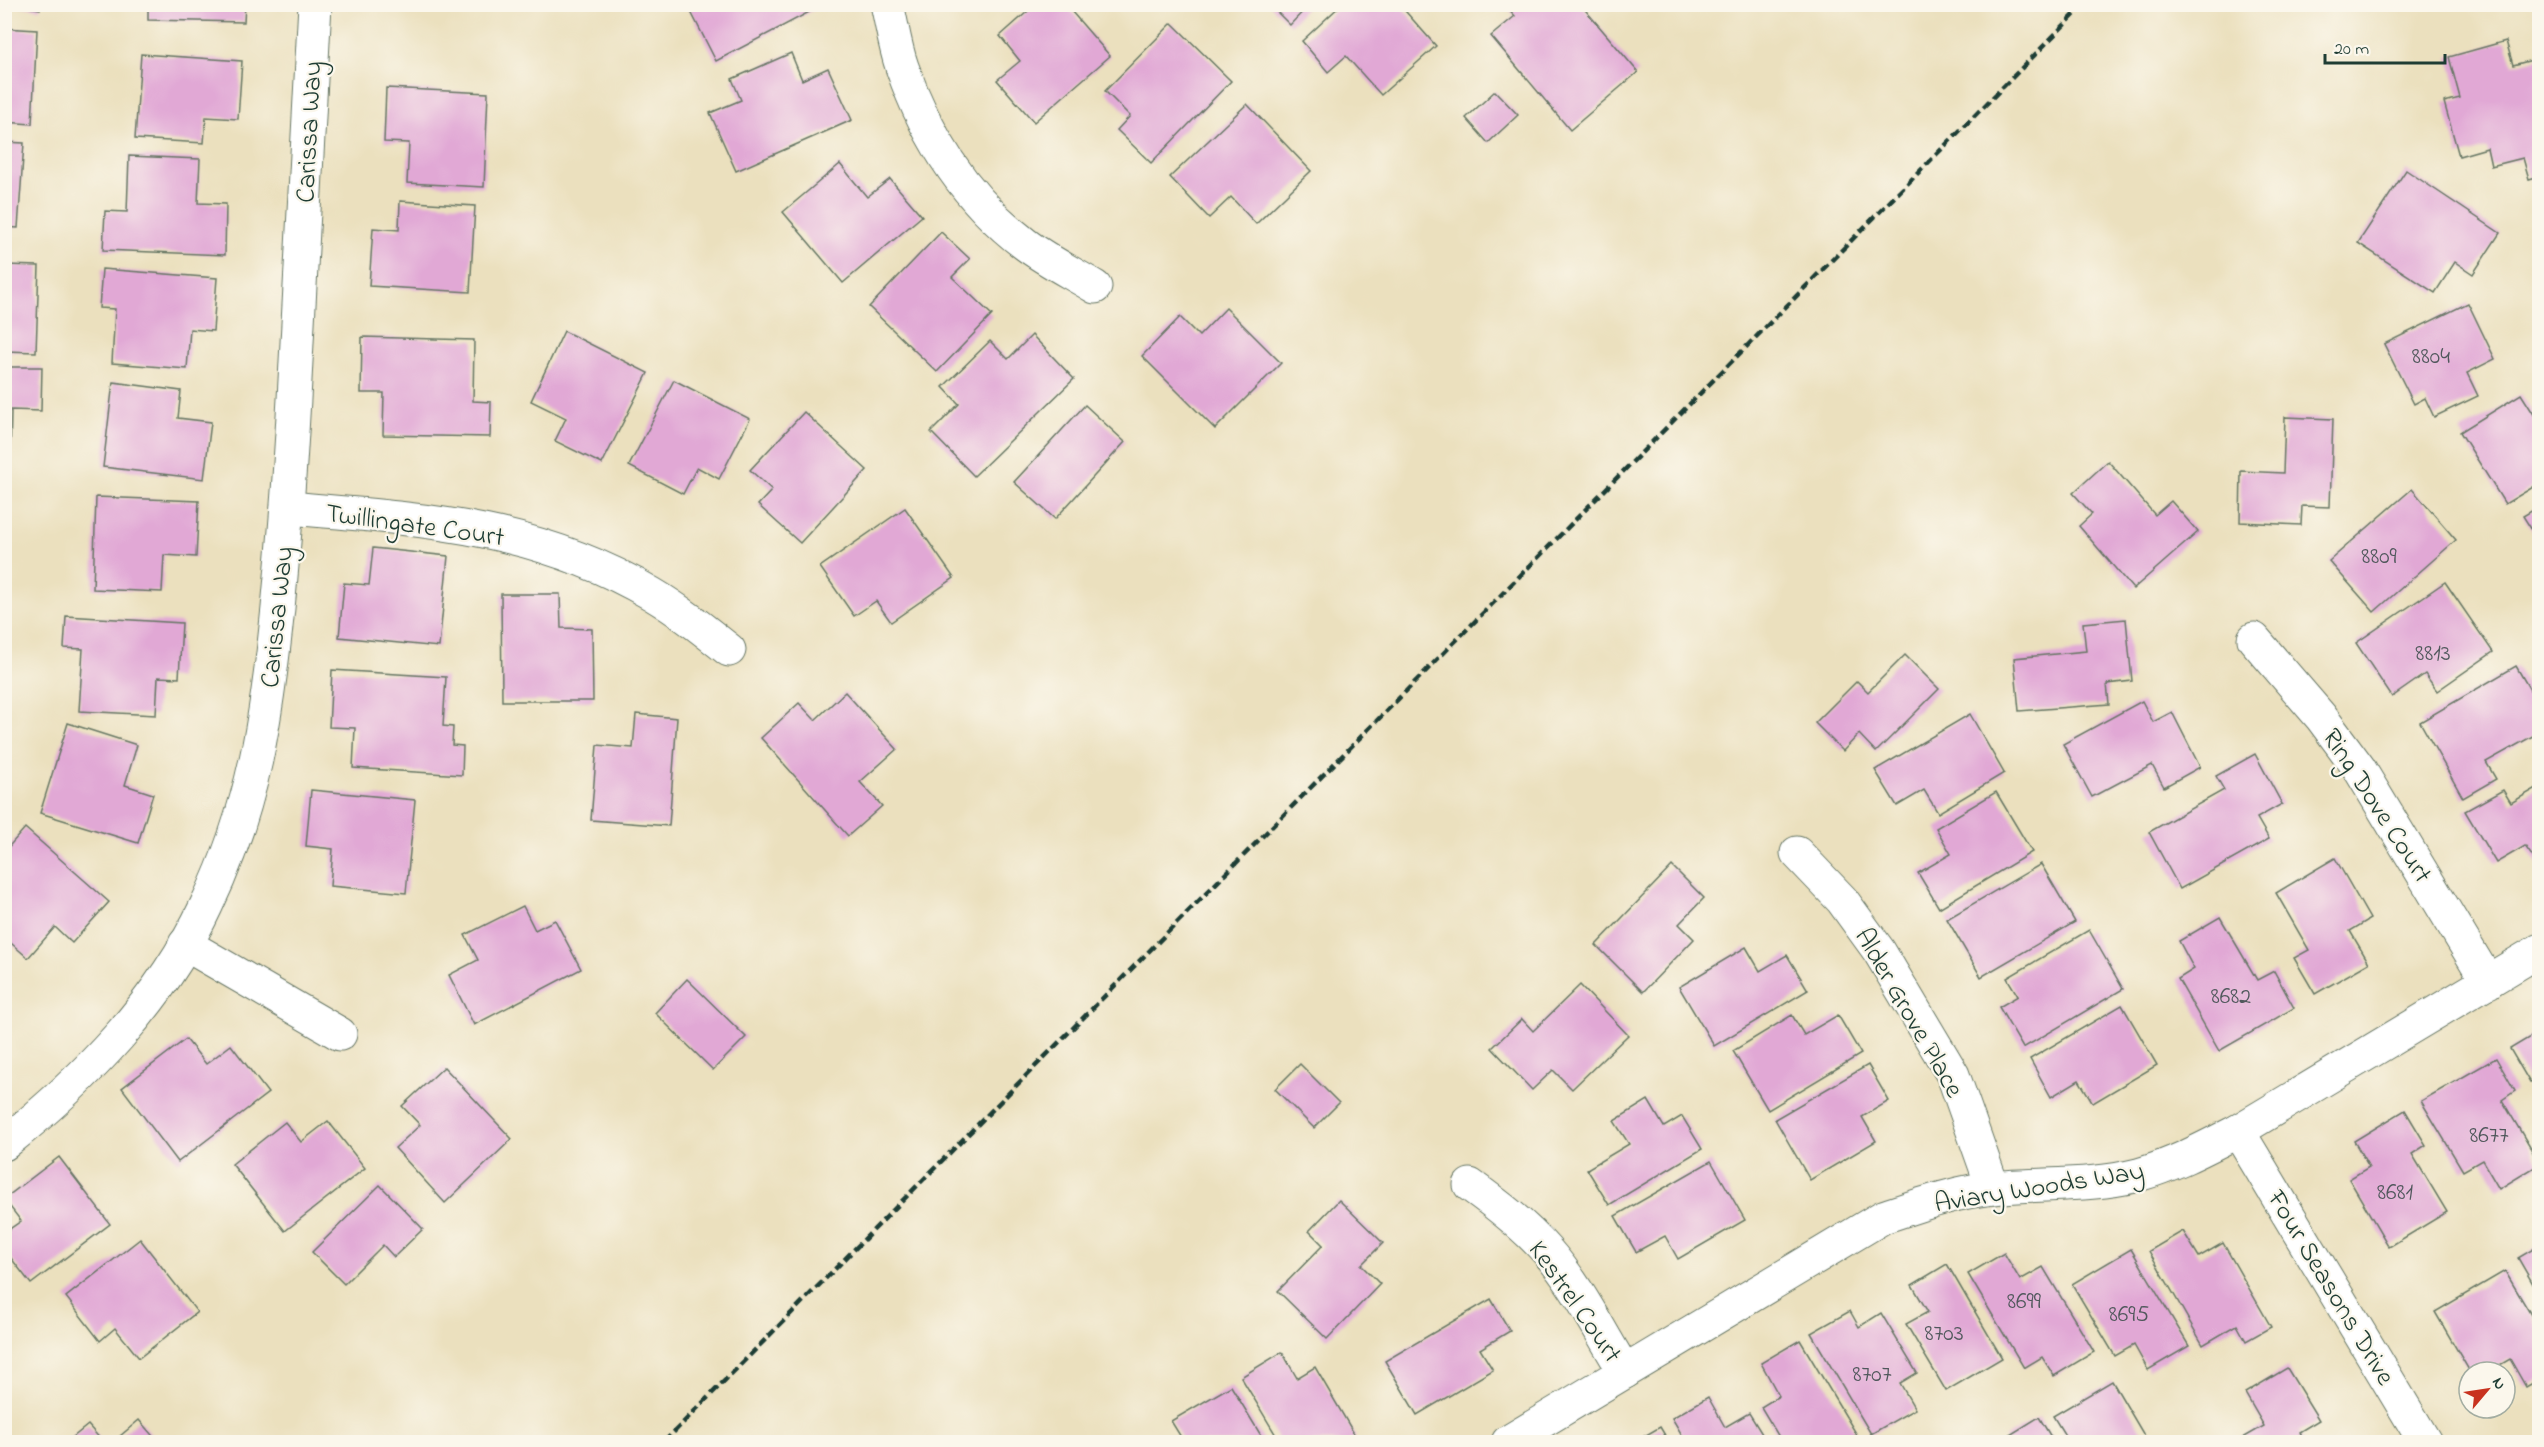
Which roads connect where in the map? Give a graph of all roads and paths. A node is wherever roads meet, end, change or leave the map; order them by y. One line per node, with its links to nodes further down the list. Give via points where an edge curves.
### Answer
1 (315, 4): 4 (street, Carissa Way)
2 (887, 4): 3 (street, via 901,64 917,106 937,146 963,182 1026,245)
3 (1095, 287)
4 (288, 508): 6 (street, Twillingate Court, via 464,526 567,553 652,594); 8 (street, Carissa Way, via 269,688 253,781 206,907)
5 (2254, 639): 10 (street, Ring Dove Court, via 2359,768)
6 (729, 650)
7 (1797, 853): 15 (street, Alder Grove Place, via 1842,900 1879,951 1953,1075)
8 (185, 944): 11 (street); 13 (street, Carissa Way, via 148,1001 102,1057)
9 (2540, 950): 10 (street, Aviary Woods Way)
10 (2488, 982): 12 (street, Aviary Woods Way)
11 (340, 1035)
12 (2238, 1131): 15 (street, Aviary Woods Way, via 2187,1157 2138,1174 2088,1184); 18 (street, Four Seasons Drive)
13 (4, 1144)
14 (1470, 1185): 16 (street, Kestrel Court, via 1512,1215 1548,1252)
15 (1993, 1188): 16 (street, Aviary Woods Way, via 1943,1197 1883,1217)
16 (1624, 1372): 17 (street, Aviary Woods Way)
17 (1508, 1443)
18 (2425, 1443)

